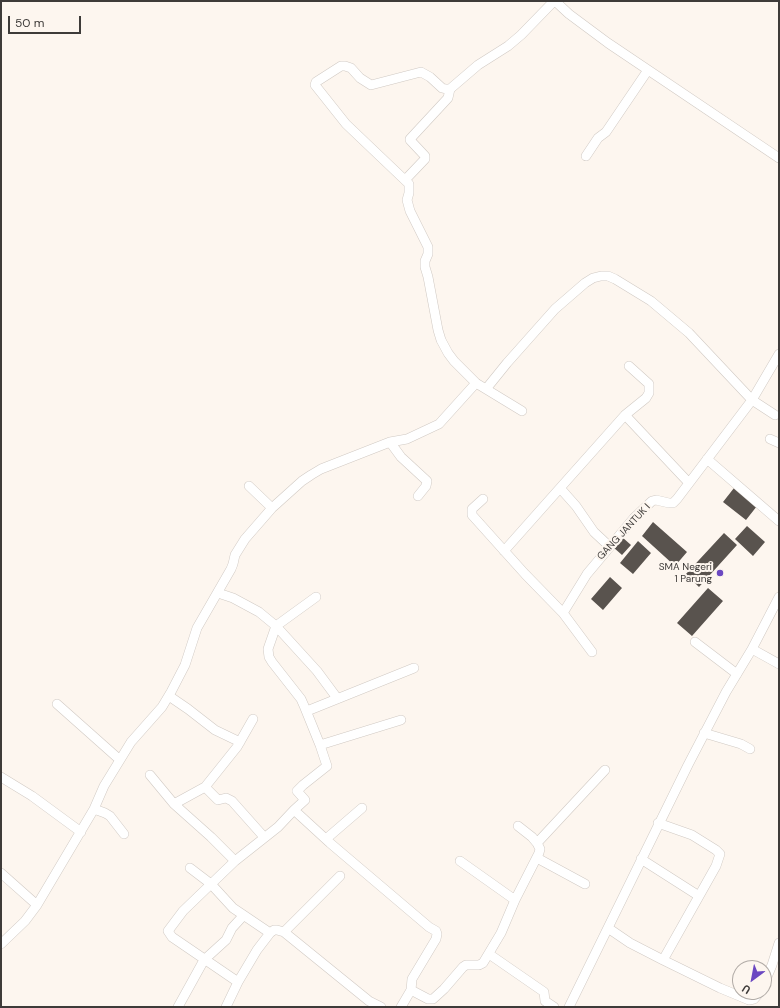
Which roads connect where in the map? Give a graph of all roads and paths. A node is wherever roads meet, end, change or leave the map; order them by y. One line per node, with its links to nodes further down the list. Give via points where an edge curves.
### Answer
1 (554, 1): 2 (street, via 584,26); 3 (street, via 520,36 478,65)
2 (648, 70): 4 (street, via 606,132 598,138); 5 (street)
3 (450, 89): 6 (street, via 448,98 410,139 425,159); 6 (street, via 442,88 420,72 371,85 345,66 340,66 315,85 346,124)
4 (586, 156)
5 (779, 158)
6 (405, 180): 9 (street, via 409,184 406,200 428,247 425,264 441,340 454,361)
7 (779, 354): 11 (street, GANG JANTUK I)
8 (629, 366): 13 (street, via 650,387 646,398)
9 (476, 383): 10 (street); 16 (street, via 439,424 406,439)
10 (486, 389): 11 (street, via 555,309 593,278 608,276 667,314 689,333); 12 (street)
11 (752, 400): 14 (street); 18 (street, GANG JANTUK I)
12 (522, 411)
13 (625, 415): 19 (street); 21 (street)
14 (775, 415)
15 (770, 439): 17 (street)
16 (390, 442): 22 (street, via 427,481); 24 (street, via 316,472)
17 (779, 443)
18 (707, 459): 19 (street, GANG JANTUK I); 25 (street)
19 (689, 483): 26 (street, GANG JANTUK I, via 673,502 652,501)
20 (249, 486): 24 (street)
21 (560, 488): 26 (street, via 594,532); 27 (street)
22 (418, 496)
23 (483, 500): 27 (street, via 471,513)
24 (272, 508): 28 (street, via 237,550)
25 (779, 521)
26 (609, 546): 31 (street, GANG JANTUK I, via 587,574)
27 (504, 551): 31 (street)
28 (218, 593): 32 (street, via 259,612); 39 (street, via 197,628 185,665)
29 (316, 597): 32 (street)
30 (779, 597): 34 (street)
31 (563, 613): 35 (street)
32 (276, 626): 40 (street, via 317,670); 42 (street, via 268,649 269,657 301,699)
33 (695, 642): 38 (street)
34 (752, 649): 36 (street); 38 (street)
35 (592, 652)
36 (779, 664)
37 (414, 668): 40 (street)
38 (737, 674): 45 (street)
39 (169, 696): 46 (street, via 215,730); 49 (street, via 131,742)
40 (337, 698): 42 (street)
41 (57, 704): 49 (street)
42 (306, 710): 47 (street)
43 (253, 719): 46 (street)
44 (401, 720): 47 (street)
45 (704, 733): 48 (street); 58 (street)
46 (240, 742): 53 (street)
47 (320, 745): 57 (street, via 327,766 297,791 305,800)
48 (750, 749)
49 (120, 760): 56 (street)
50 (605, 770): 64 (street)
51 (150, 775): 54 (street)
52 (1, 777): 60 (street)
53 (205, 787): 54 (street); 62 (street, via 218,800 227,798 232,801)
54 (174, 804): 67 (street)
55 (362, 808): 63 (street)
56 (94, 809): 60 (street); 61 (street, via 110,816)
57 (294, 810): 62 (street, via 278,827); 63 (street)
58 (658, 823): 66 (street); 74 (street, via 692,836 720,854)
59 (518, 826): 64 (street)
60 (81, 832): 76 (street)
61 (124, 834)
62 (264, 836): 67 (street)
63 (326, 839): 88 (street, via 436,931 436,939 412,979)
64 (537, 843): 65 (street, via 540,849)
65 (537, 858): 73 (street); 75 (street)
66 (641, 859): 74 (street); 78 (street)
67 (235, 861): 72 (street)
68 (460, 861): 75 (street)
69 (190, 868): 72 (street)
70 (1, 872): 76 (street)
71 (340, 876): 79 (street)
72 (211, 884): 77 (street); 84 (street, via 183,911 168,931 172,937)
73 (585, 884)
74 (699, 896): 85 (street)
75 (515, 900): 83 (street)
76 (36, 905): 82 (street, via 25,921)
77 (243, 916): 80 (street); 84 (street, via 232,928 226,940)
78 (608, 928): 85 (street); 96 (street)
79 (284, 932): 80 (street, via 274,930); 90 (street, via 353,986)
80 (270, 933): 87 (street)
81 (779, 943): 86 (street)
82 (1, 944)
83 (489, 954): 88 (street, via 481,965 466,965 433,1000); 95 (street, via 544,992 545,1001)
84 (204, 960): 87 (street); 91 (street)
85 (663, 960): 89 (street)
86 (775, 966)
87 (238, 982): 92 (street)
88 (410, 990): 94 (street)
89 (748, 1003)
90 (369, 1004): 93 (street)
91 (178, 1007)
92 (226, 1007)
93 (381, 1007)
94 (400, 1007)
95 (554, 1007)
96 (569, 1007)

